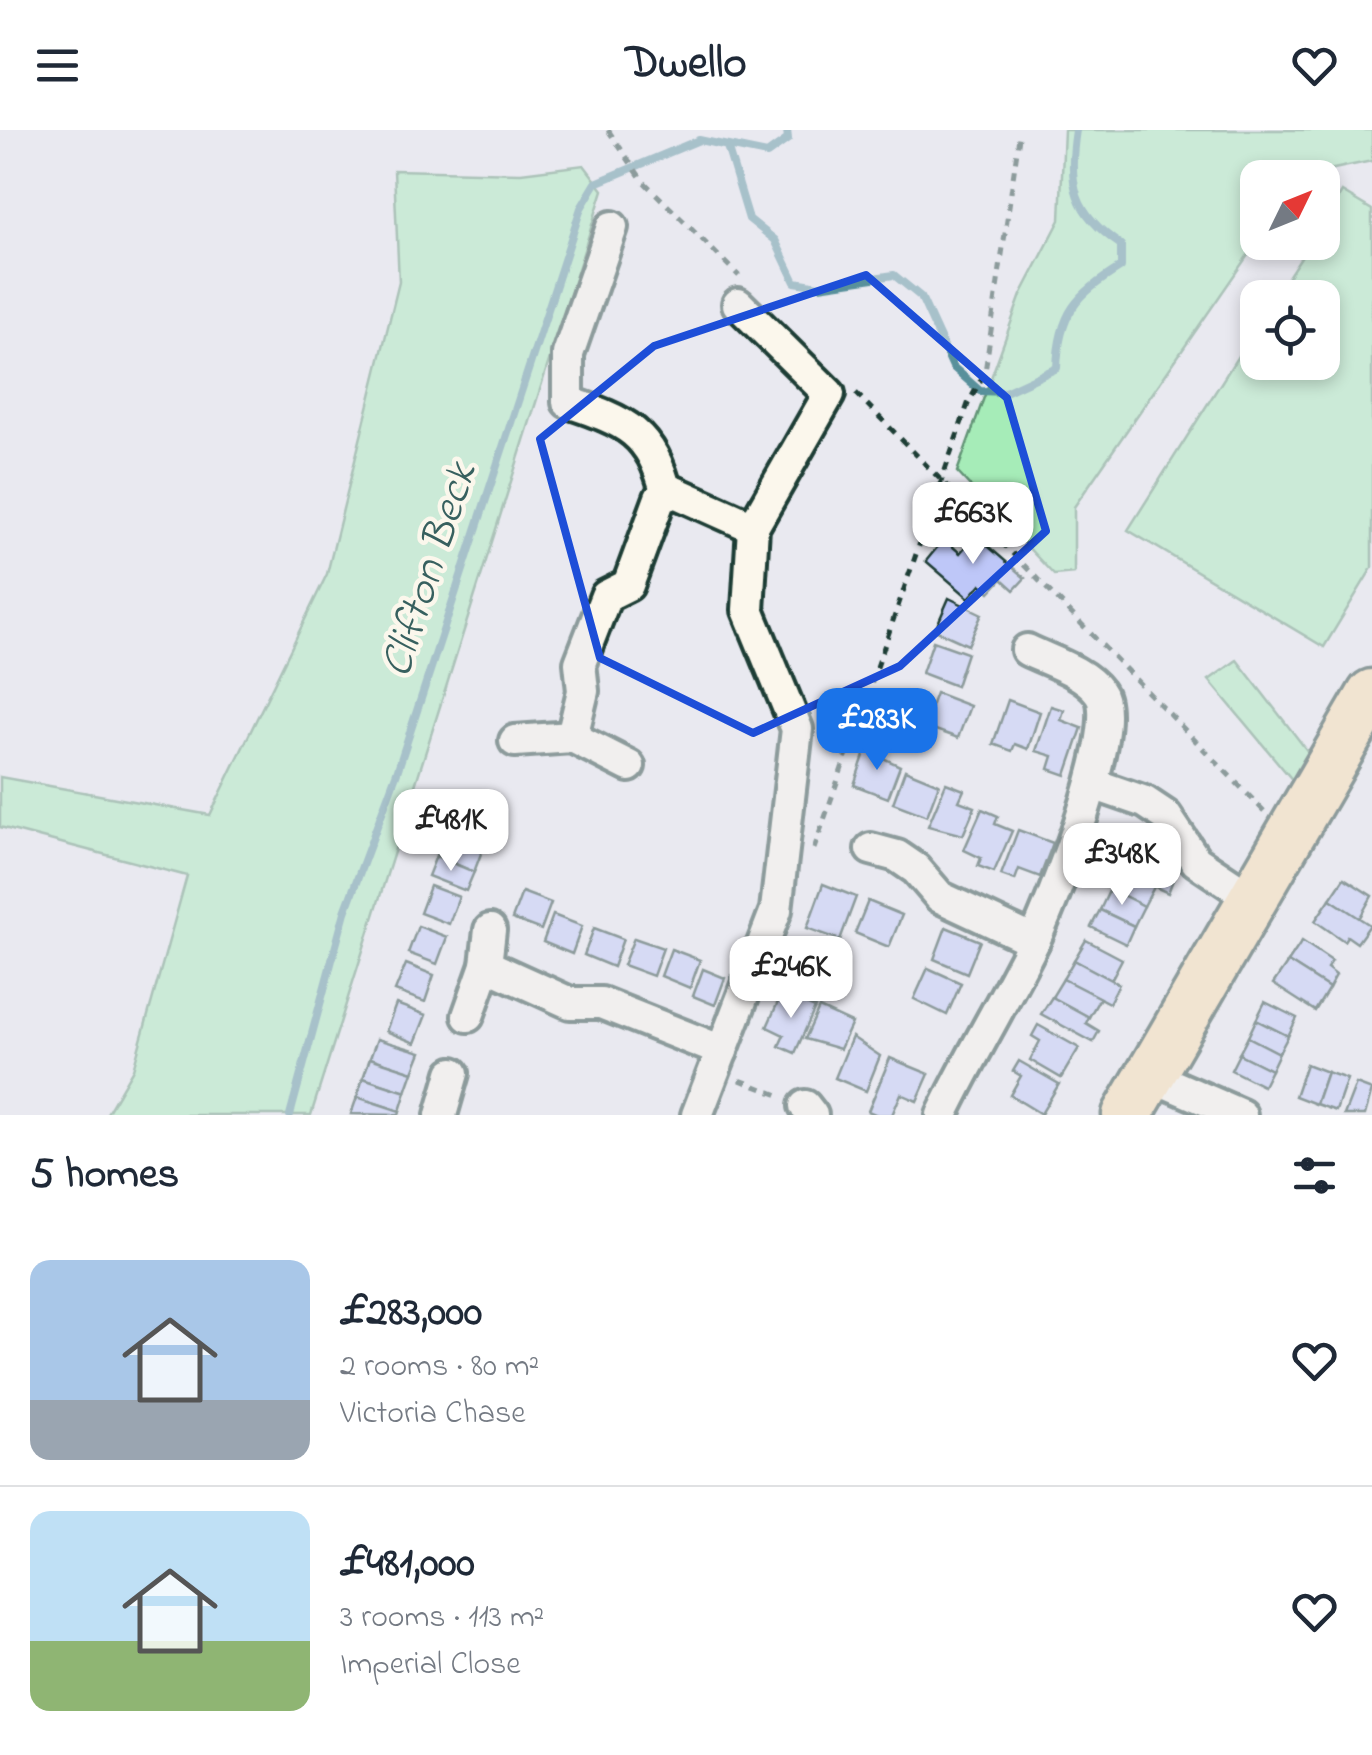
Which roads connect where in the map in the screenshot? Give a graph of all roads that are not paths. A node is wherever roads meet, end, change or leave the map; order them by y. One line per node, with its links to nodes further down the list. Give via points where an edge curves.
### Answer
1 (612, 227): 3 (street, via 568,354 568,402 631,426 658,457)
2 (740, 292): 4 (street, via 829,394)
3 (668, 495): 4 (street, via 675,492); 7 (street, via 660,498 628,585 606,596 580,663 583,691)
4 (754, 527): 17 (street, via 748,610 798,729 776,910)
5 (1026, 650): 10 (street, via 1100,692 1108,714)
6 (1372, 694): 12 (main road)
7 (572, 737): 8 (street); 9 (street)
8 (516, 741)
9 (630, 766)
10 (1093, 784): 12 (street, via 1166,816 1196,861); 14 (street)
11 (870, 849): 14 (street, via 916,869 940,897)
12 (1250, 898): 19 (main road)
13 (490, 930): 15 (street)
14 (1034, 942): 22 (street)
15 (486, 965): 16 (street); 17 (street, via 570,1003 601,1002)
16 (468, 1016)
17 (722, 1051): 21 (street)
18 (453, 1073): 20 (street)
19 (1138, 1095): 23 (street)
20 (441, 1115)
21 (697, 1115)
22 (942, 1115)
23 (1241, 1115)

